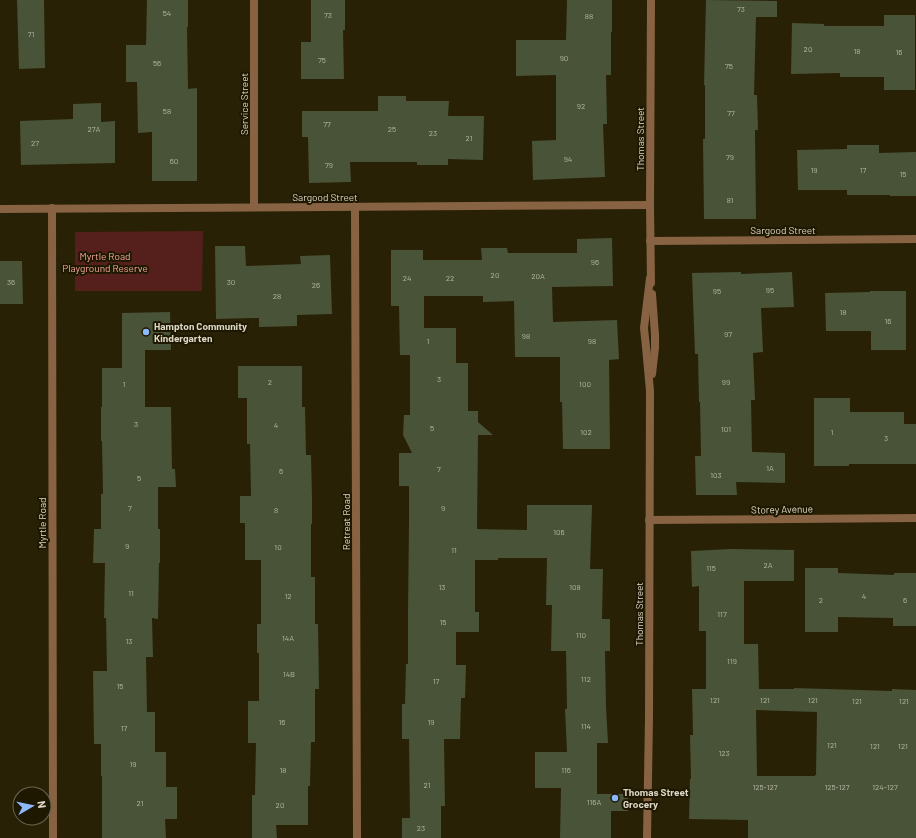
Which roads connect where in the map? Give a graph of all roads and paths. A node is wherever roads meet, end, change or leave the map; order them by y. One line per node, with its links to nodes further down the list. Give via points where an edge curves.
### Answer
1 (254, 0): 5 (street, Service Street)
2 (651, 0): 3 (street, Thomas Street)
3 (650, 205): 4 (street, Sargood Street); 9 (street, Thomas Street)
4 (355, 206): 5 (street, Sargood Street); 13 (street, Retreat Road)
5 (254, 207): 6 (street, Sargood Street)
6 (52, 208): 7 (street, Sargood Street); 12 (street, Myrtle Road)
7 (0, 209)
8 (916, 239): 9 (street, Sargood Street)
9 (650, 241): 11 (street, Thomas Street, via 655,348 650,391)
10 (916, 518): 11 (street, Storey Avenue)
11 (649, 520): 14 (street, Thomas Street)
12 (53, 838)
13 (357, 838)
14 (647, 838)

